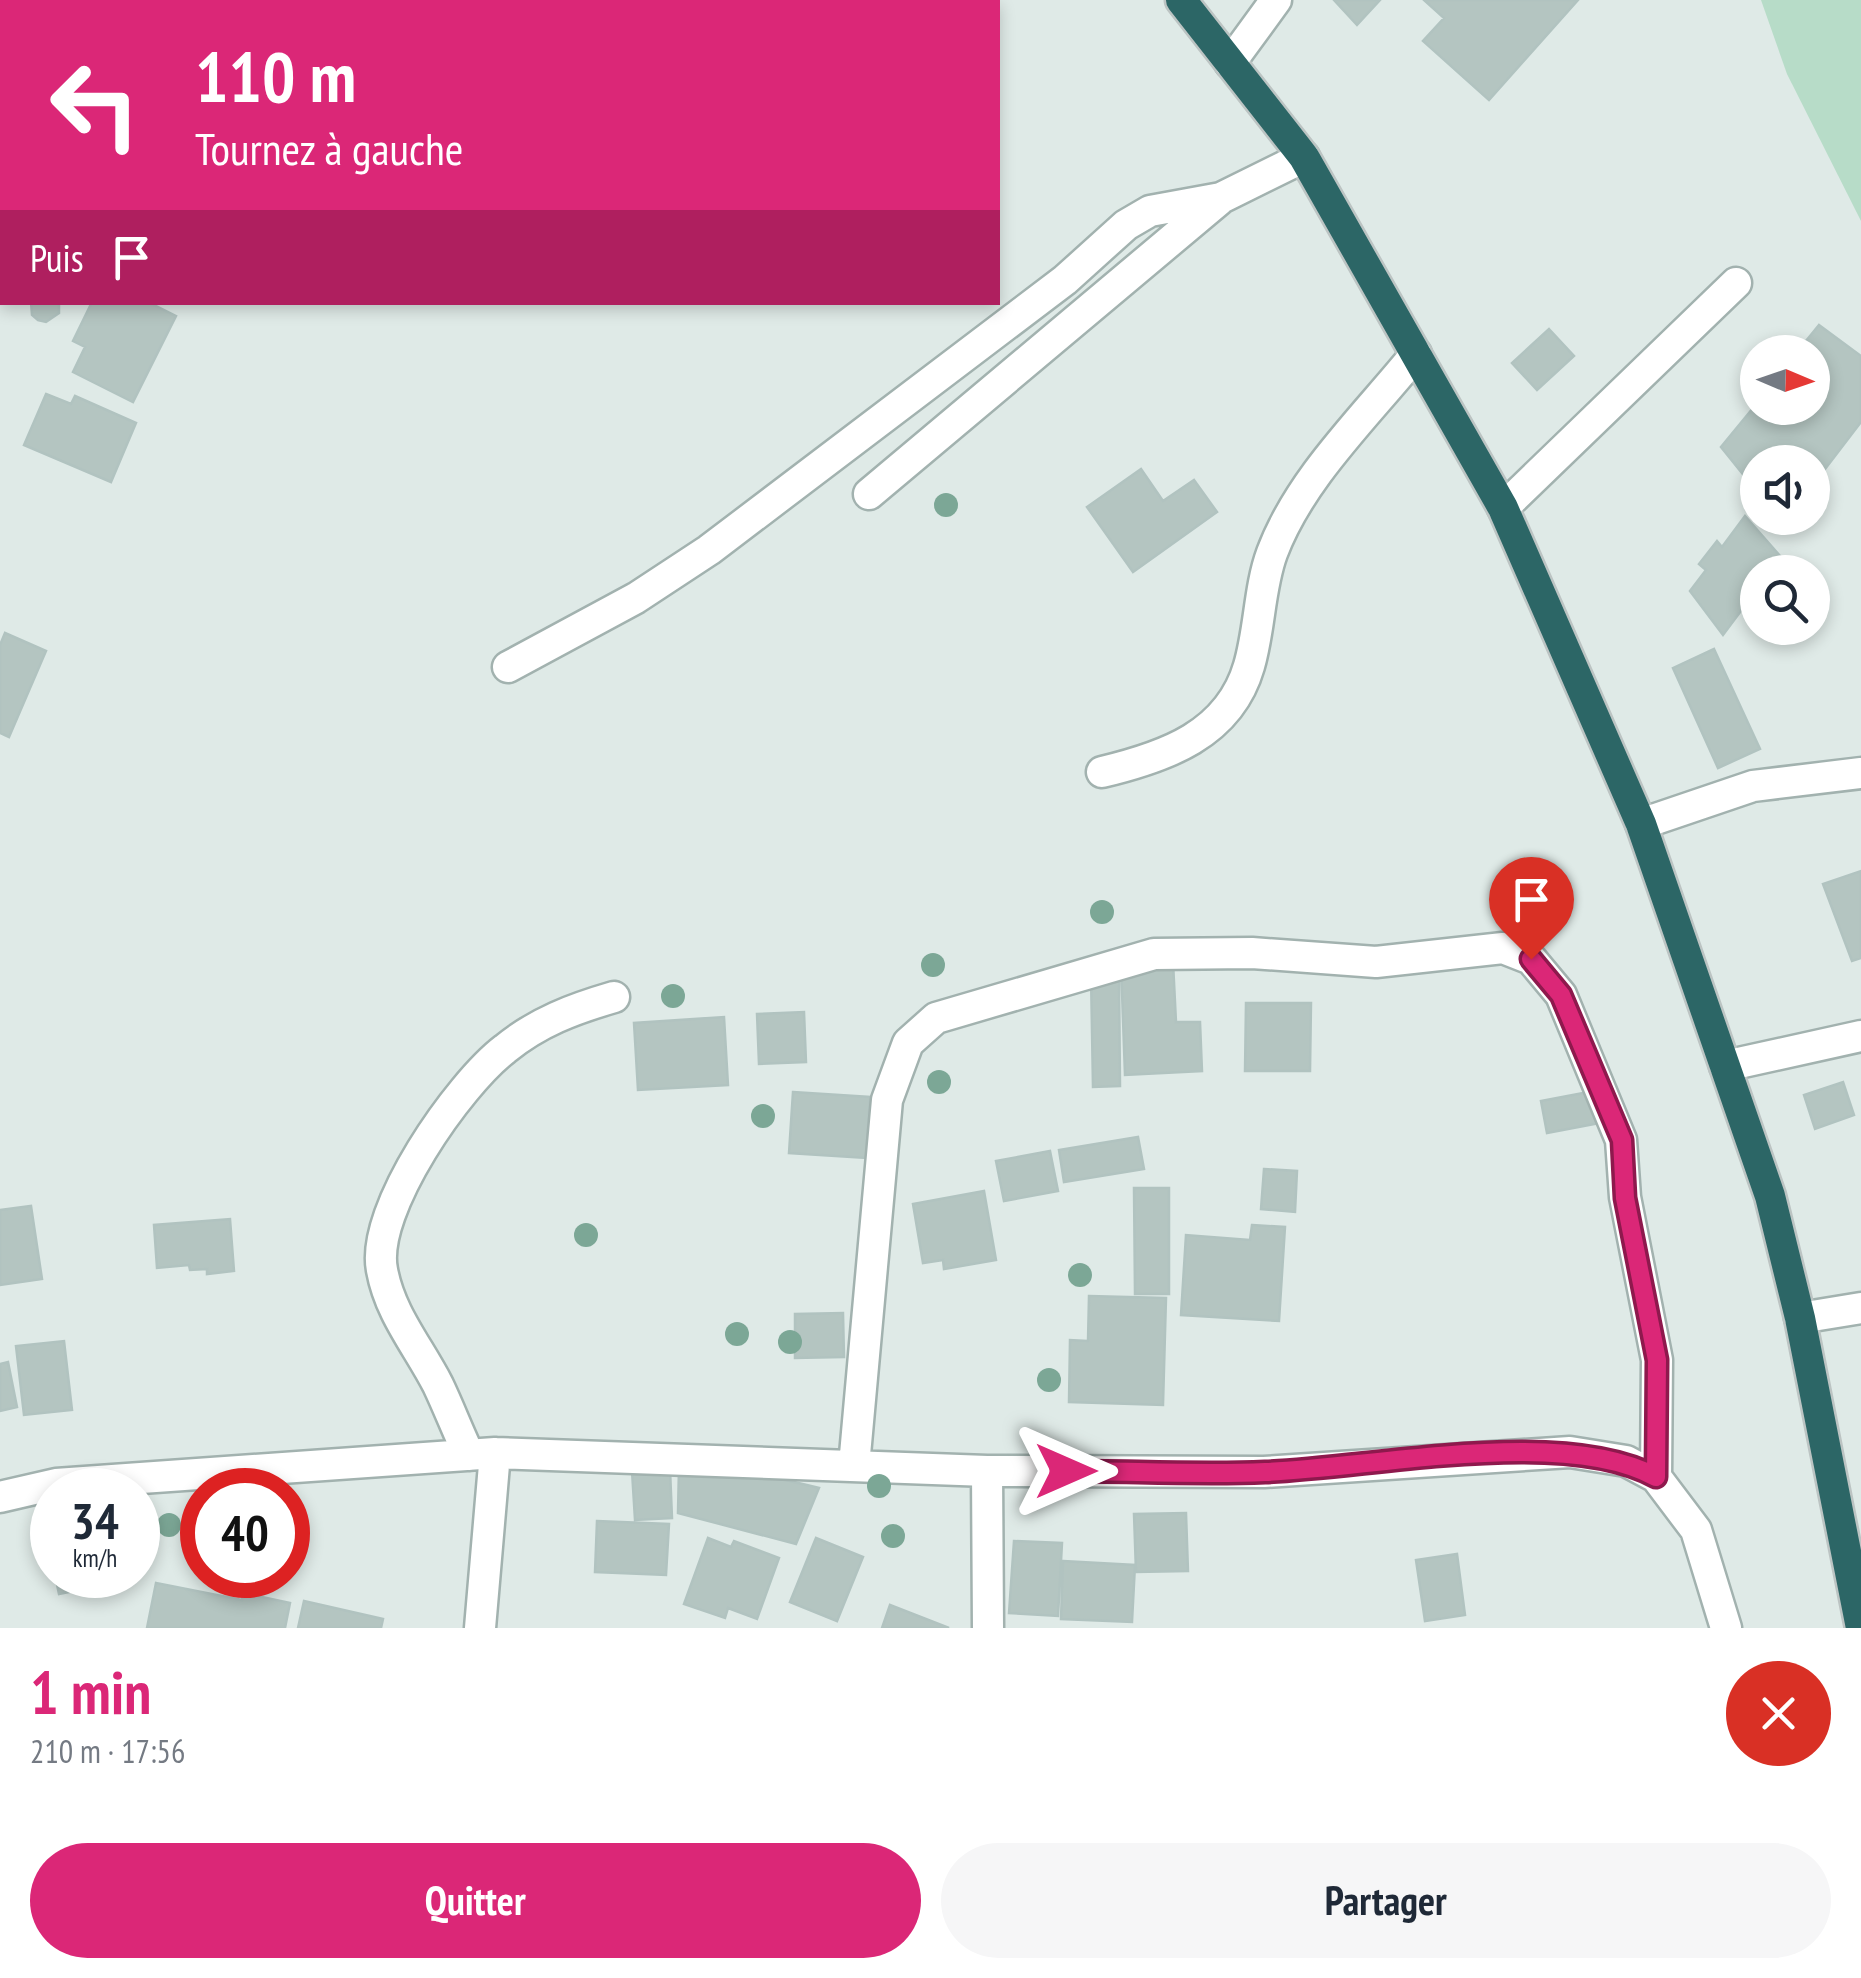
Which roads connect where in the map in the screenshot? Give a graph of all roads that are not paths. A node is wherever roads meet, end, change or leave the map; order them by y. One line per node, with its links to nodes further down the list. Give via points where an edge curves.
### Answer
1 (1181, 0): 3 (highway)
2 (1276, 0): 3 (street)
3 (1230, 63): 4 (highway)
4 (1304, 157): 5 (street); 7 (highway)
5 (1222, 198): 8 (street); 10 (street, via 1150,211 1126,225 1065,280 709,550)
6 (1736, 283): 9 (street)
7 (1416, 354): 9 (highway); 11 (street, via 1304,493 1272,553 1248,669 1219,722 1161,758)
8 (869, 494)
9 (1504, 508): 13 (highway)
10 (508, 667)
11 (1102, 772)
12 (1861, 773): 13 (street, via 1753,786)
13 (1640, 824): 16 (highway)
14 (614, 997): 19 (street, via 555,1015 502,1050 451,1106 387,1226 380,1265 392,1308)
15 (1861, 1036): 16 (street)
16 (1725, 1066): 18 (highway, via 1770,1196)
17 (1861, 1308): 18 (street)
18 (1800, 1318): 27 (highway)
19 (482, 1454): 20 (street); 23 (street, via 56,1484); 24 (street)
20 (854, 1466): 21 (street); 22 (street, via 887,1100 908,1043 936,1018 1154,954 1376,962 1502,948 1531,959 1561,995 1622,1140 1625,1198 1657,1360)
21 (987, 1470): 22 (street, via 1264,1472 1570,1452 1626,1461); 25 (street)
22 (1656, 1477): 26 (street, via 1696,1530)
23 (0, 1497)
24 (480, 1628)
25 (988, 1628)
26 (1726, 1628)
27 (1860, 1628)

